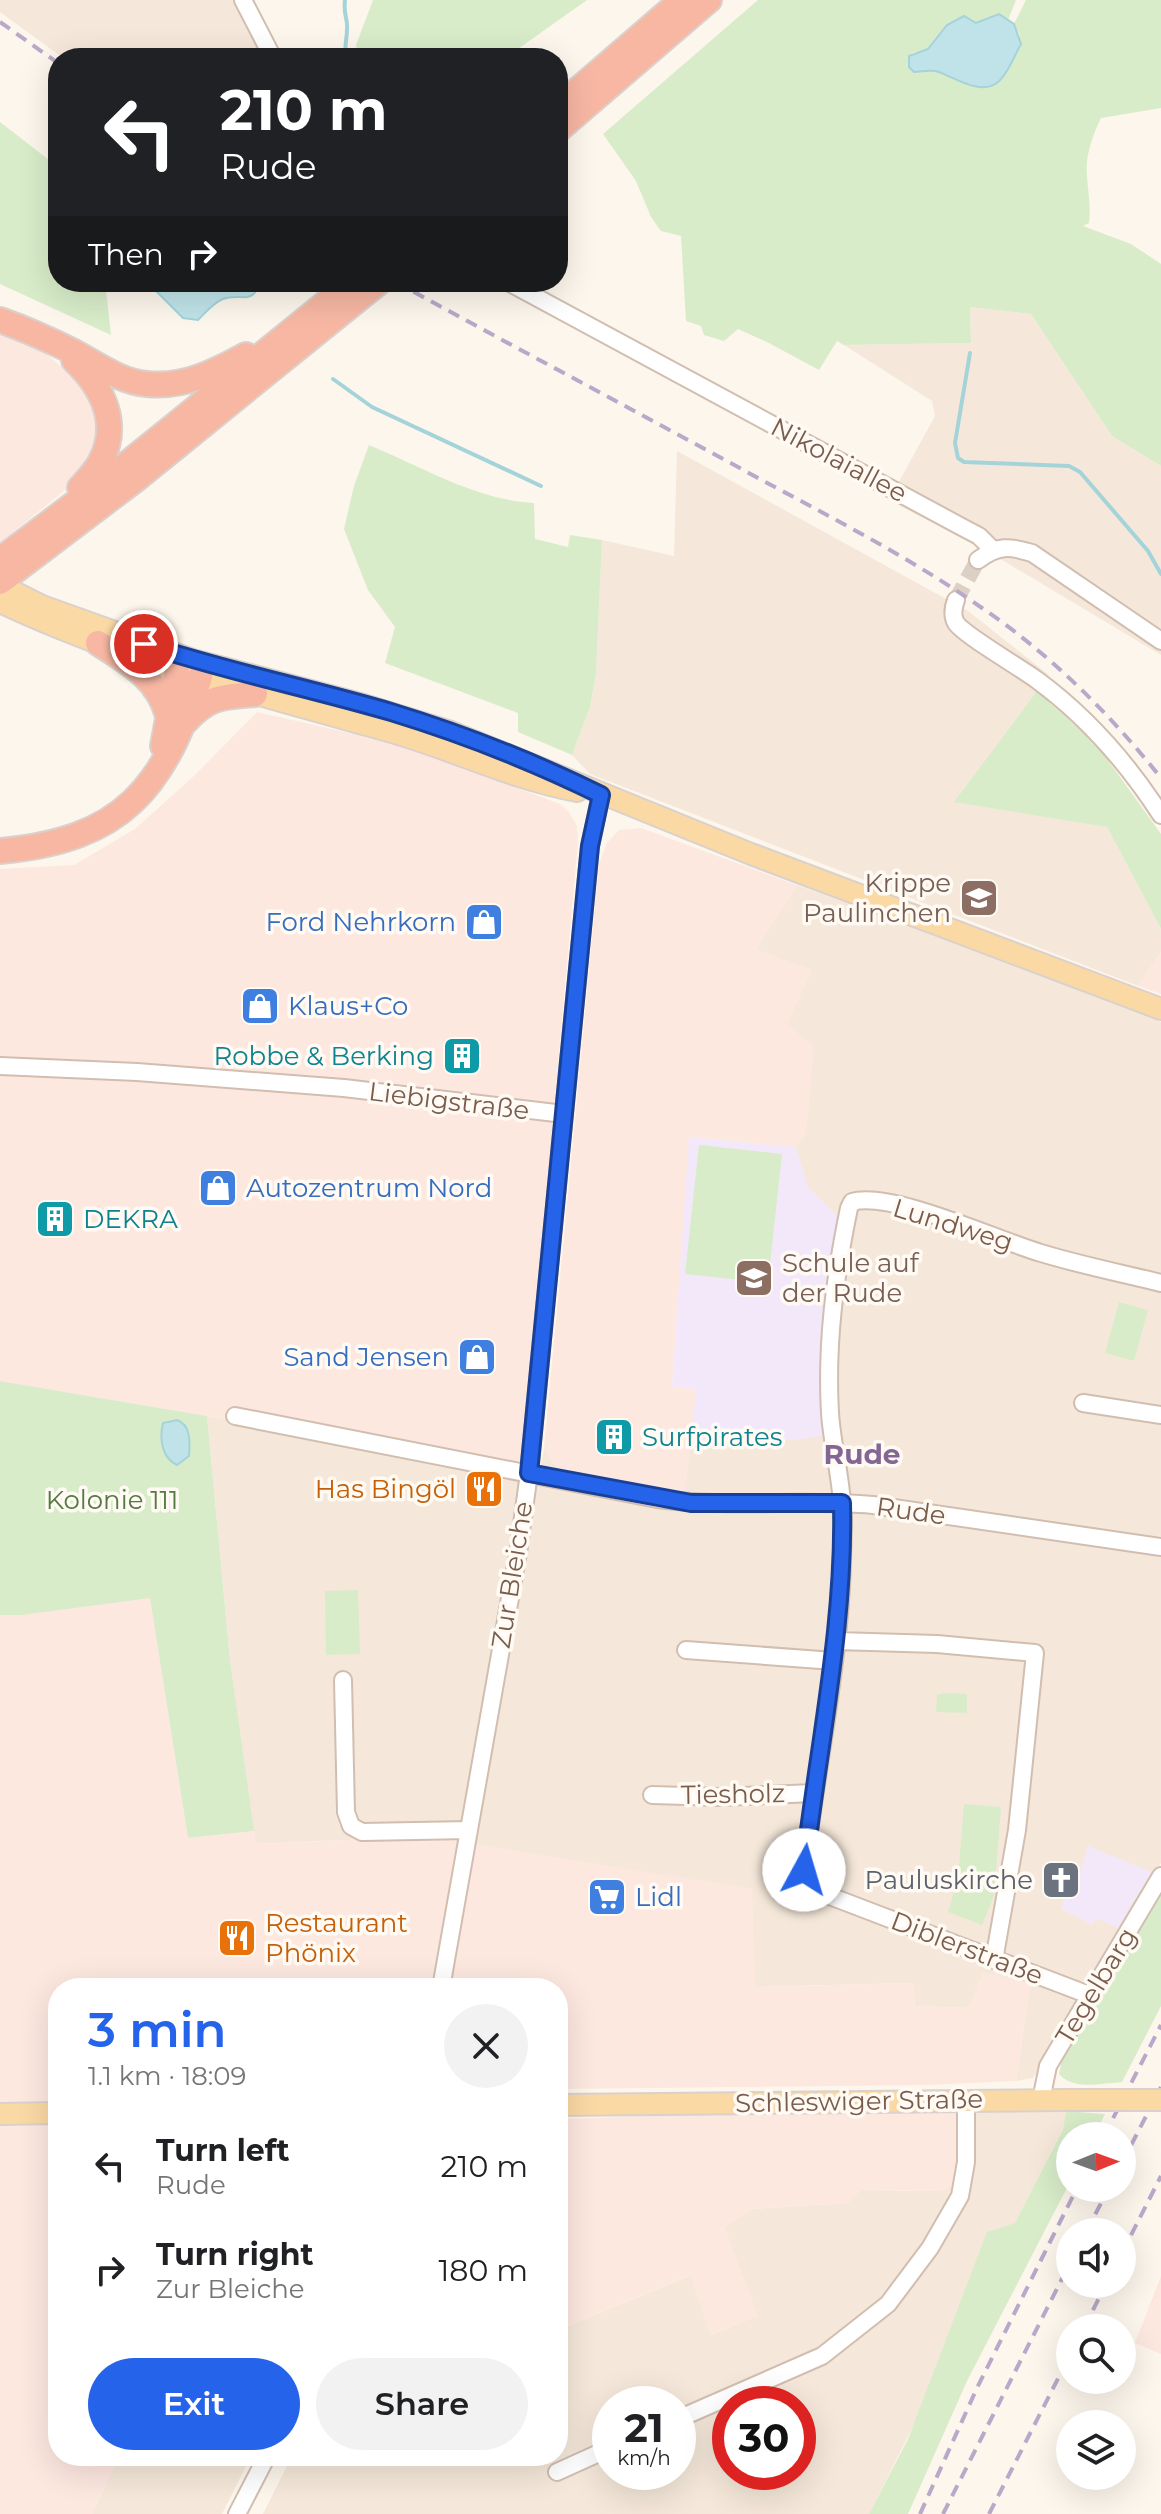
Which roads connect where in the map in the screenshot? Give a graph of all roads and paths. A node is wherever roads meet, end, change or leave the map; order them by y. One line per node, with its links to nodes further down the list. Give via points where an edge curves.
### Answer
1 (243, 0): 4 (street)
2 (682, 0): 5 (highway)
3 (709, 0): 6 (highway)
4 (268, 48)
5 (568, 98)
6 (568, 121)
7 (355, 292): 11 (highway)
8 (358, 292): 17 (highway, via 136,479)
9 (527, 292): 14 (street, Nikolaiallee, via 979,536)
10 (0, 320): 12 (highway)
11 (301, 326): 12 (highway, via 221,369 163,385 118,376); 13 (highway)
12 (50, 341): 13 (highway, via 90,376 105,398 108,424 100,464)
13 (54, 520): 15 (highway)
14 (992, 549): 16 (street); 21 (street, via 1008,546 1032,553)
15 (0, 560)
16 (978, 560)
17 (0, 584): 20 (main road)
18 (956, 600): 27 (street, via 954,616 962,630 1076,712)
19 (0, 602): 20 (main road)
20 (36, 611): 22 (main road); 23 (main road)
21 (1161, 641)
22 (98, 643): 23 (main road); 25 (highway, via 154,684)
23 (191, 669): 24 (main road); 25 (highway); 26 (main road, via 357,703 437,727)
24 (255, 694): 25 (highway, via 211,700); 26 (main road, via 443,748 546,785)
25 (176, 720): 28 (highway, via 152,783 129,804 83,834)
26 (601, 795): 29 (main road); 31 (street, Zur Bleiche, via 590,846)
27 (1161, 815)
28 (0, 851)
29 (1161, 1009)
30 (0, 1066): 31 (street, Liebigstraße, via 330,1087)
31 (564, 1114): 36 (street, Zur Bleiche)
32 (1161, 1283): 37 (street, Lundweg, via 1042,1254 902,1206 852,1202 834,1289 829,1354 830,1414)
33 (1083, 1403): 34 (street)
34 (1161, 1415)
35 (235, 1416): 36 (street, Rude)
36 (529, 1473): 37 (street, Rude, via 691,1503); 45 (street, Zur Bleiche)
37 (842, 1503): 38 (street, Rude); 39 (street, Diblerstraße)
38 (1161, 1547)
39 (837, 1641): 41 (street, Diblerstraße); 47 (street, via 1035,1653 1017,1830)
40 (686, 1650): 41 (street)
41 (834, 1661): 43 (street, Diblerstraße)
42 (343, 1680): 45 (street, via 346,1812 351,1826 362,1832)
43 (813, 1793): 44 (street, Tiesholz); 47 (street, Diblerstraße, via 804,1870 814,1890)
44 (652, 1795)
45 (469, 1830): 48 (street, Zur Bleiche)
46 (1161, 1876): 49 (street, Tegelbarg)
47 (994, 1960): 49 (street, Diblerstraße)
48 (443, 1978)
49 (1089, 1995): 51 (street, Tegelbarg, via 1048,2066)
50 (966, 2100): 51 (main road, Schleswiger Straße); 53 (main road, Schleswiger Straße); 56 (street, via 960,2196 888,2304 822,2356)
51 (1041, 2100): 52 (main road, Schleswiger Straße, bridge)
52 (1161, 2100)
53 (568, 2105)
54 (48, 2113): 55 (main road)
55 (0, 2114)
56 (696, 2411)
57 (592, 2456): 59 (street)
58 (262, 2466): 60 (street)
59 (557, 2472)
60 (237, 2514)

